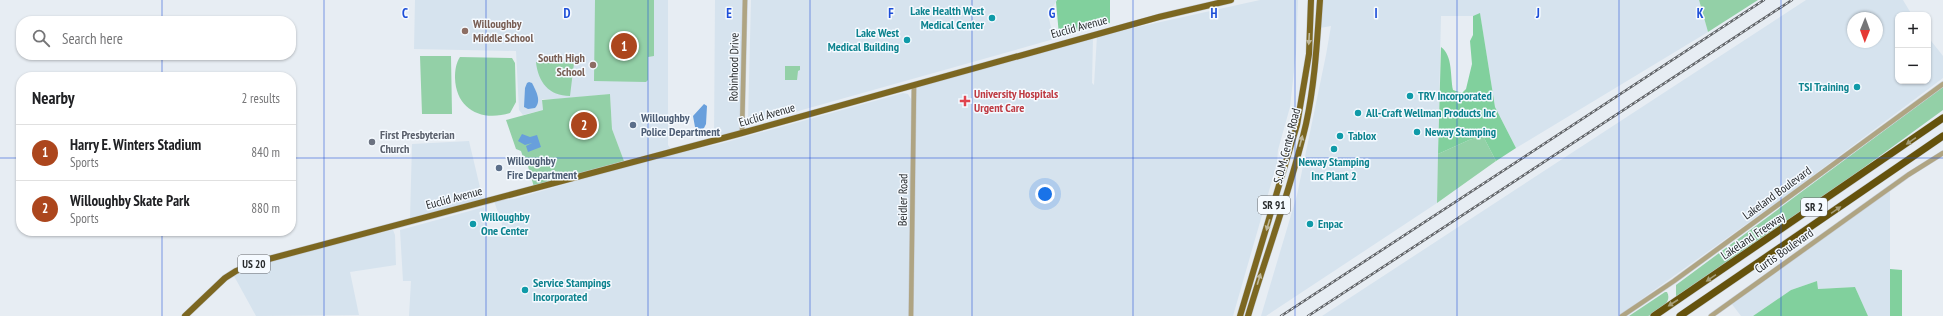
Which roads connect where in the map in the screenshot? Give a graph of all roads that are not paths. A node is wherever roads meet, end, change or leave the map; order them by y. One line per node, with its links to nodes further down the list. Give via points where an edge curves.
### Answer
1 (745, 0): 8 (street, Robinhood Drive)
2 (1231, 0): 6 (main road, Euclid Avenue / US 20, via 1154,18)
3 (1311, 0): 15 (main road, S.O.M. Center Road / SR 91, one-way to 15, via 1309,54 1297,125)
4 (1320, 0): 16 (main road, S.O.M. Center Road / SR 91, one-way to 4, via 1289,187 1305,124 1316,55)
5 (1943, 84): 17 (street, Lakeland Boulevard, via 1674,281)
6 (914, 85): 8 (main road, Euclid Avenue / US 20); 14 (street, Beidler Road)
7 (1943, 118): 18 (highway, Lakeland Freeway / SR 2, one-way to 18)
8 (742, 133): 13 (main road, Euclid Avenue / US 20, via 264,260 225,278)
9 (1943, 136): 12 (highway, Lakeland Freeway / SR 2)
10 (1943, 141): 12 (highway)
11 (1943, 153): 20 (street, Curtis Boulevard, via 1908,175)
12 (1893, 171): 19 (highway, Lakeland Freeway / SR 2, one-way to 12)
13 (185, 316)
14 (911, 316)
15 (1240, 316)
16 (1248, 316)
17 (1622, 316)
18 (1654, 316)
19 (1680, 316)
20 (1711, 316)

